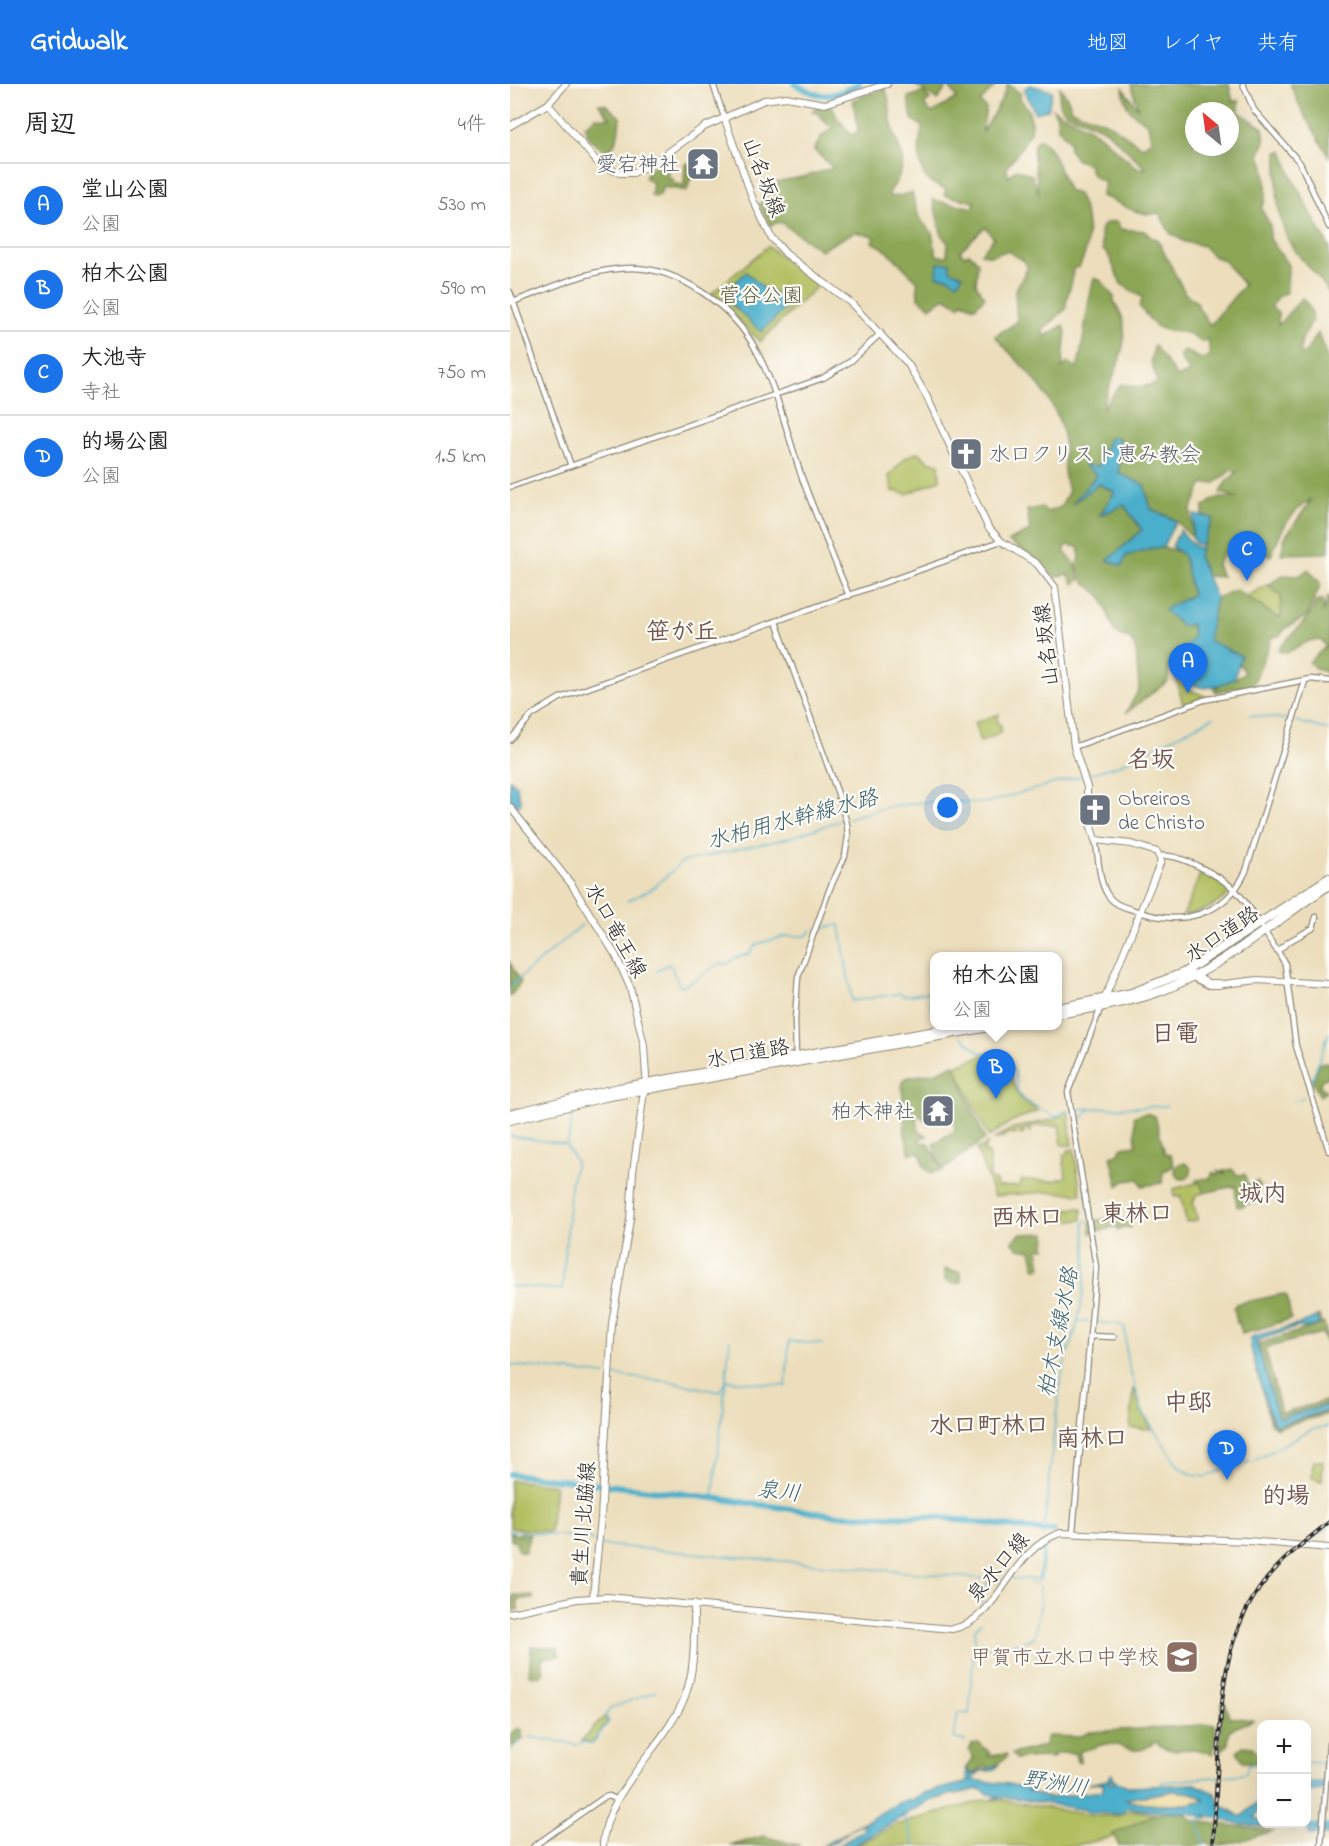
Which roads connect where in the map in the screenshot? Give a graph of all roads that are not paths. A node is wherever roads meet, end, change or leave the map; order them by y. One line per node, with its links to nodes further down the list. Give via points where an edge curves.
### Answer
1 (566, 84): 5 (main road)
2 (713, 84): 6 (street)
3 (887, 84): 6 (main road, via 825,104 774,98)
4 (1243, 84): 8 (street, via 1254,110 1300,163)
5 (548, 104): 6 (main road, via 598,162 619,173 643,170 698,130); 7 (main road)
6 (724, 117): 11 (main road, 山名坂線, via 753,200 771,237)
7 (510, 126)
8 (1329, 227)
9 (510, 292): 10 (street)
10 (512, 302): 12 (street, via 614,269 634,268 672,276 707,295 746,335); 13 (street)
11 (880, 333): 12 (street, via 837,371); 15 (main road, 山名坂線, via 918,378 983,518)
12 (774, 395): 13 (street); 16 (street)
13 (572, 466): 14 (street)
14 (510, 488)
15 (1001, 542): 16 (street); 21 (main road, 山名坂線, via 1038,564 1055,587)
16 (849, 596): 17 (street)
17 (776, 622): 20 (street, via 560,698 532,715); 43 (street, via 846,819 848,837 845,856 798,977)
18 (1305, 681): 19 (street); 21 (street, via 1204,700); 27 (street, via 1246,871)
19 (1329, 681)
20 (510, 740)
21 (1074, 747): 23 (main road, 山名坂線, via 1087,787 1087,814)
22 (510, 807): 44 (main road, 水口竜王線, via 572,885 622,967 642,1027)
23 (1095, 840): 24 (main road, via 1131,844); 28 (street, via 1107,895 1117,904)
24 (1161, 856): 27 (street, via 1191,863); 28 (main road)
25 (1329, 878): 30 (highway, 水口道路)
26 (1329, 885): 30 (highway, 水口道路)
27 (1235, 890): 28 (street, via 1211,911 1188,918 1167,919); 30 (street)
28 (1141, 913): 38 (main road)
29 (1316, 917): 31 (street, via 1313,928)
30 (1260, 928): 31 (street); 32 (highway, 水口道路); 37 (highway, 水口道路)
31 (1278, 951): 34 (street, via 1285,964)
32 (1224, 957): 33 (highway, 水口道路); 35 (highway, via 1209,970 1209,978)
33 (1191, 977): 35 (highway); 37 (highway, via 1186,974); 38 (highway, 水口道路, via 1156,993)
34 (1286, 980): 35 (main road); 36 (main road); 47 (street, via 1296,1046)
35 (1217, 984)
36 (1329, 984)
37 (1151, 987): 38 (highway, 水口道路)
38 (1102, 1003): 39 (highway, 水口道路); 40 (highway, 水口道路); 48 (street, via 1068,1097 1095,1260)
39 (1062, 1008)
40 (1062, 1013)
41 (943, 1030): 43 (highway, 水口道路)
42 (970, 1030): 43 (highway, 水口道路)
43 (796, 1059): 44 (highway, 水口道路)
44 (644, 1086): 45 (highway, 水口道路); 46 (highway, 水口道路); 52 (main road, 貴生川北脇線, via 630,1220 612,1323)
45 (510, 1114)
46 (510, 1120)
47 (1329, 1151)
48 (1090, 1336): 49 (street); 50 (street)
49 (1114, 1336)
50 (1073, 1531): 51 (main road, 泉水口線); 53 (main road, 泉水口線, via 1037,1543 982,1613 956,1628)
51 (1329, 1548)
52 (593, 1597): 53 (main road, 貴生川北脇線); 54 (main road)
53 (694, 1604): 56 (main road, via 694,1649 684,1698)
54 (510, 1613)
55 (1329, 1744): 59 (street)
56 (618, 1800): 57 (street, via 603,1798); 58 (main road)
57 (534, 1846)
58 (603, 1846)
59 (1321, 1846)

